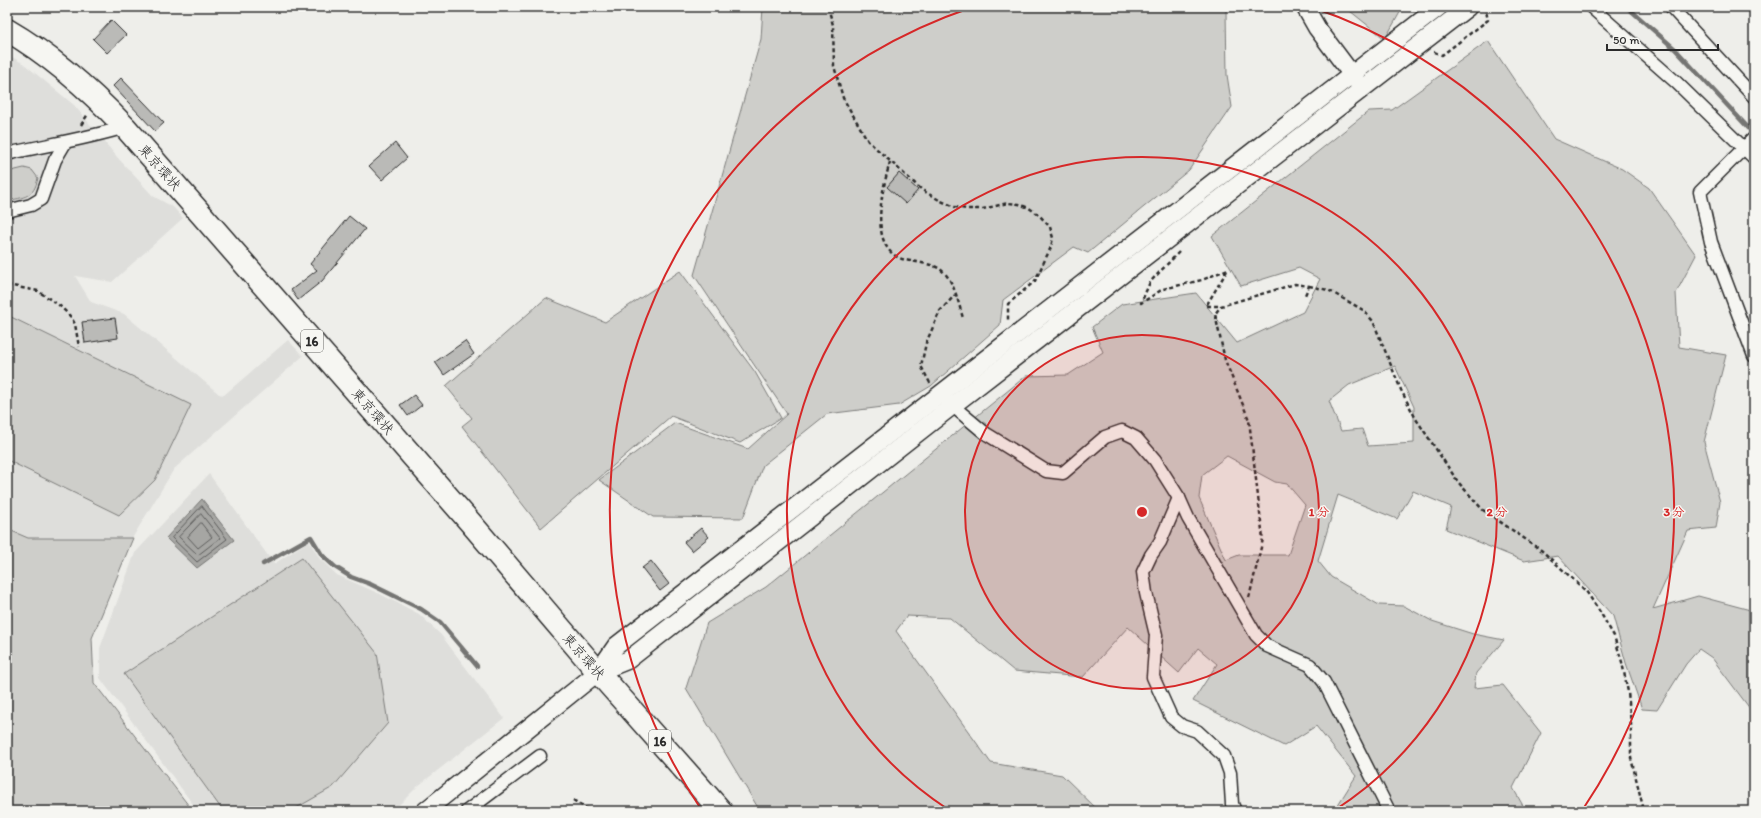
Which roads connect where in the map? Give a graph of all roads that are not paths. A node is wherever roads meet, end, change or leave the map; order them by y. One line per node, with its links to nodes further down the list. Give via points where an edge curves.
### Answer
1 (1305, 7): 7 (street, via 1317,28)
2 (1439, 7): 7 (street)
3 (1468, 7): 8 (street)
4 (1591, 7): 12 (street, via 1677,84)
5 (1671, 7): 9 (street)
6 (7, 30): 10 (highway, 東京環状 / 16, via 52,59 93,94)
7 (1352, 75): 8 (street); 17 (street)
8 (1363, 89): 18 (street)
9 (1754, 97)
10 (125, 127): 11 (street); 20 (highway, 東京環状 / 16)
11 (65, 143): 13 (street); 15 (street, via 55,160 41,199 31,205)
12 (1750, 143): 14 (street); 16 (street, via 1700,192 1711,242)
13 (7, 154)
14 (1754, 158)
15 (7, 211)
16 (1754, 356)
17 (940, 394): 18 (street); 20 (street, via 616,646)
18 (952, 406): 19 (street, via 985,433 1046,471 1063,473 1105,437 1122,431 1136,438 1155,460); 20 (street, via 628,660)
19 (1179, 498): 25 (street, via 1160,542 1150,555 1143,572 1156,635 1153,677 1171,717 1182,726 1197,730 1224,756 1230,773 1232,804); 26 (street, via 1256,635 1266,646 1310,665 1324,682)
20 (598, 672): 22 (street); 24 (highway, 東京環状 / 16)
21 (540, 756): 23 (street)
22 (425, 811)
23 (467, 811)
24 (721, 811)
25 (1235, 811)
26 (1389, 811)

